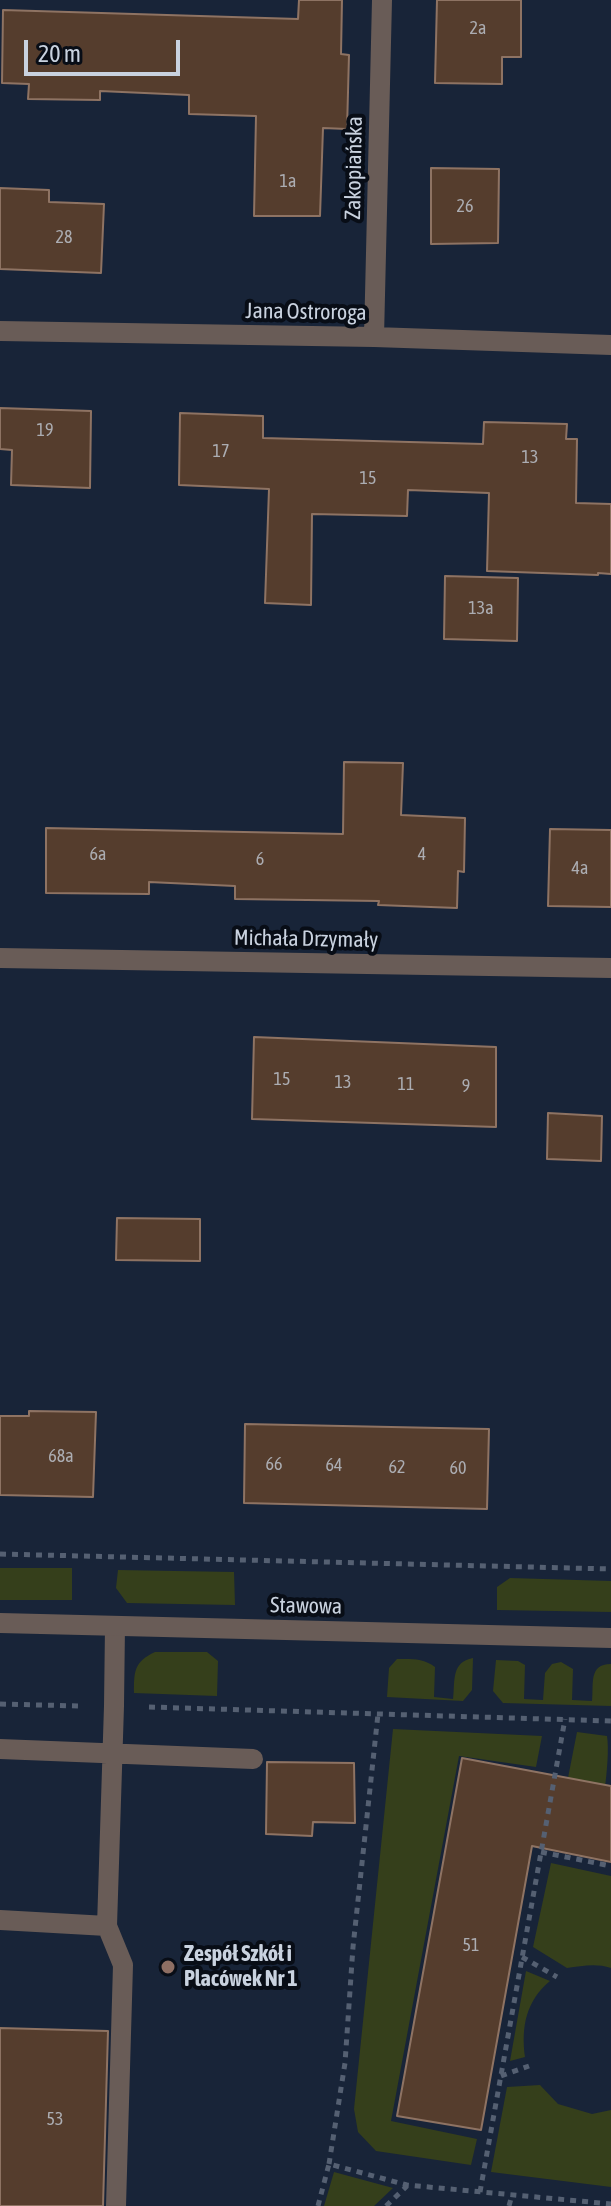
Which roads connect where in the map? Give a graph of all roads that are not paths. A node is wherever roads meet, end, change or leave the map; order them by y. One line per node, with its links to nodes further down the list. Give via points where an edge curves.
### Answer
1 (382, 0): 3 (street, Zakopiańska)
2 (0, 331): 3 (street, Jana Ostroroga)
3 (374, 337): 4 (street, Jana Ostroroga)
4 (611, 345)
5 (0, 958): 6 (street, Michała Drzymały)
6 (611, 968)
7 (0, 1623): 8 (street, Stawowa)
8 (115, 1626): 9 (street, Stawowa); 11 (street)
9 (611, 1638)
10 (0, 1749): 11 (street)
11 (112, 1752): 12 (street); 14 (street)
12 (253, 1759)
13 (0, 1920): 14 (street)
14 (107, 1926): 15 (street, via 123,1965)
15 (116, 2206)

